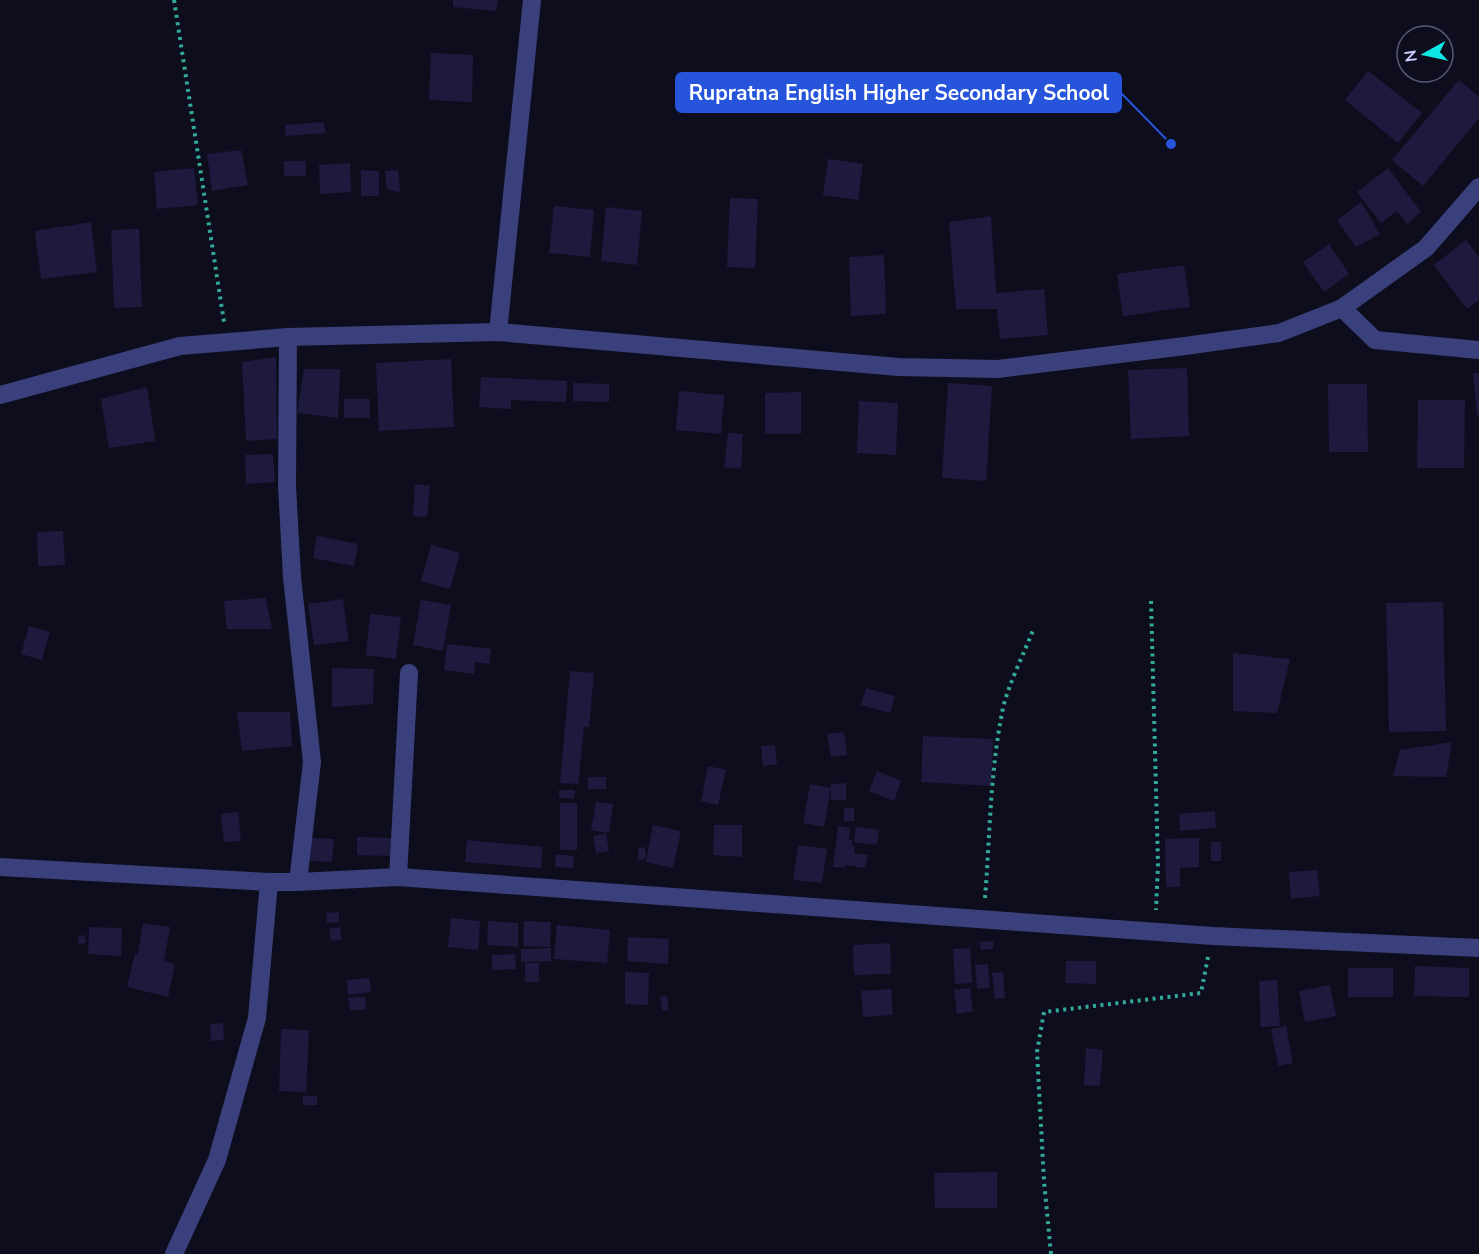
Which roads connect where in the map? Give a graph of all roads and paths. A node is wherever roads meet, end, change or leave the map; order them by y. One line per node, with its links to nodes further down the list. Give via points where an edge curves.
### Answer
1 (174, 0): 7 (path)
2 (532, 0): 5 (street)
3 (1479, 187): 4 (street, via 1426,248)
4 (1342, 308): 5 (street, via 1279,333 998,369 898,367); 8 (street, via 1375,340)
5 (498, 332): 6 (street)
6 (288, 337): 7 (street); 16 (street, via 286,486 312,762)
7 (227, 342): 9 (street, via 180,346)
8 (1479, 350)
9 (0, 395)
10 (1151, 601): 18 (path, via 1158,864)
11 (1033, 630): 17 (path, via 1002,710 991,786)
12 (409, 673): 14 (street)
13 (0, 867): 15 (street)
14 (398, 877): 16 (street); 17 (street)
15 (269, 882): 16 (street); 21 (street, via 257,1018 217,1160)
16 (298, 882)
17 (984, 919): 18 (street)
18 (1155, 932): 19 (street)
19 (1213, 936): 20 (street); 22 (path, via 1201,993 1044,1012 1037,1052)
20 (1479, 948)
21 (174, 1254)
22 (1052, 1254)

